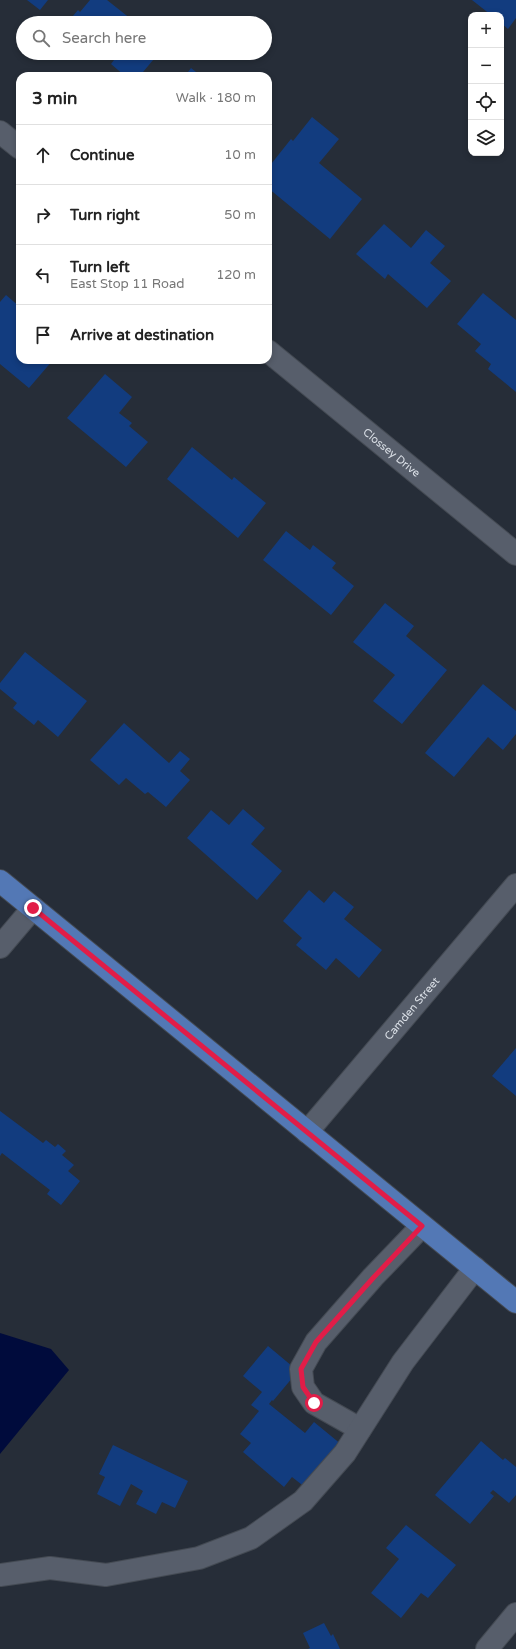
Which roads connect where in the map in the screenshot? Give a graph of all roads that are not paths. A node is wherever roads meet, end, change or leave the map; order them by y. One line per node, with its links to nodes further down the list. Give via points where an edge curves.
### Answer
1 (0, 132): 2 (street)
2 (16, 145)
3 (272, 354): 4 (street, Clossey Drive)
4 (516, 554)
5 (0, 881): 7 (main road)
6 (516, 885): 9 (street, Camden Street)
7 (33, 908): 8 (street); 9 (main road)
8 (0, 947)
9 (306, 1132): 10 (main road)
10 (422, 1226): 11 (main road); 13 (street, via 316,1342 301,1369 303,1387 314,1403)
11 (475, 1268): 12 (main road); 13 (street, via 403,1362)
12 (516, 1302)
13 (360, 1429): 14 (street, via 345,1453 303,1501 251,1538 199,1558 106,1574 50,1568)
14 (0, 1575)
15 (516, 1614): 16 (street)
16 (489, 1648)

